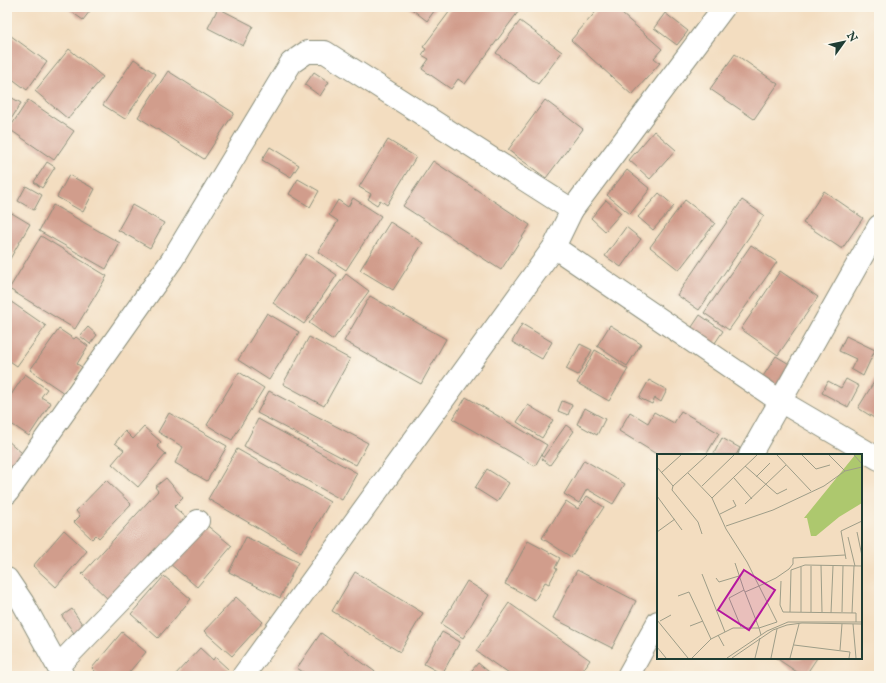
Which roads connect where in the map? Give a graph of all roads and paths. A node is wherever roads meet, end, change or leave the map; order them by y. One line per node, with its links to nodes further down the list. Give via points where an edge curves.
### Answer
1 (724, 7): 2 (street)
2 (572, 210): 4 (street); 8 (street, via 324,52 307,52 291,62 172,260)
3 (879, 226): 5 (street)
4 (554, 247): 5 (street); 13 (street)
5 (780, 401): 6 (street); 7 (street)
6 (751, 454)
7 (879, 459)
8 (7, 493)
9 (198, 521): 12 (street)
10 (7, 578): 12 (street)
11 (657, 624): 14 (street)
12 (60, 671)
13 (242, 676)
14 (628, 676)

